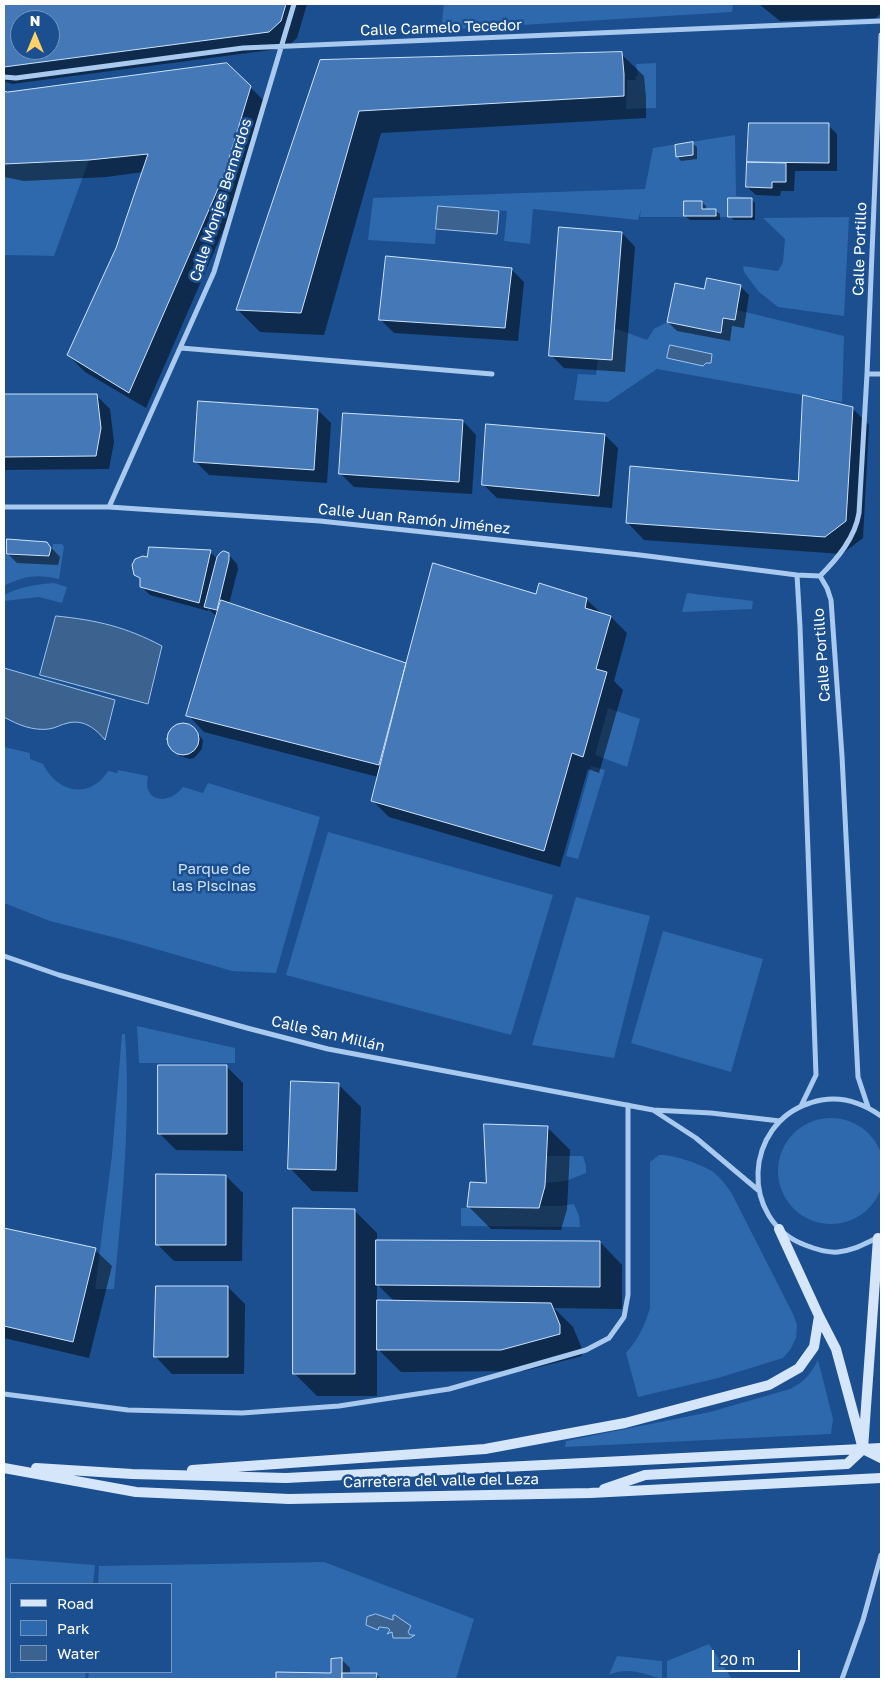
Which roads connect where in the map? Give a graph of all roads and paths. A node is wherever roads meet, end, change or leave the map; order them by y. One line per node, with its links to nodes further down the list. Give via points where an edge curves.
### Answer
1 (294, 4): 4 (street, Calle Monjes Bernardos)
2 (881, 21): 4 (street, Calle Carmelo Tecedor)
3 (881, 35): 8 (street, Calle Portillo)
4 (282, 48): 5 (street, Calle Carmelo Tecedor, via 243,48); 6 (street, Calle Monjes Bernardos, via 214,272)
5 (4, 77)
6 (181, 348): 7 (street); 11 (street, Calle Monjes Bernardos)
7 (492, 374)
8 (867, 374): 9 (street); 13 (street, Calle Portillo, via 857,522 843,550)
9 (881, 374)
10 (4, 507): 11 (street, Calle Juan Ramón Jiménez)
11 (109, 507): 12 (street, Calle Juan Ramón Jiménez, via 320,521)
12 (796, 575): 13 (street, Calle Juan Ramón Jiménez); 16 (street, Calle Portillo, via 816,1075)
13 (820, 576): 17 (street, Calle Portillo, via 831,600 858,1077)
14 (4, 956): 15 (street, Calle San Millán, via 59,976 328,1049)
15 (628, 1105): 18 (street, Calle San Millán); 27 (street, via 628,1295 624,1318 609,1338 586,1350 449,1389 339,1406 242,1413 128,1410)
16 (801, 1106): 17 (street, via 835,1099); 20 (street)
17 (868, 1107): 19 (street)
18 (653, 1110): 20 (street, Calle San Millán); 21 (street, Calle San Millán, via 696,1138)
19 (881, 1116)
20 (780, 1121): 21 (street, via 760,1152)
21 (758, 1190): 22 (street)
22 (778, 1229): 23 (street, via 796,1242 816,1250 837,1252 858,1248); 25 (main road)
23 (879, 1236): 24 (main road)
24 (874, 1300): 26 (main road); 29 (main road)
25 (819, 1316): 29 (main road, via 836,1349); 32 (main road, via 814,1347 799,1368 769,1386 625,1423 485,1449)
26 (881, 1319)
27 (4, 1394)
28 (881, 1448): 29 (main road, Carretera del valle del Leza)
29 (863, 1449): 30 (main road); 32 (main road, Carretera del valle del Leza, via 286,1478); 34 (main road, via 847,1464 645,1475)
30 (881, 1458)
31 (4, 1467): 32 (main road, Carretera del valle del Leza); 34 (main road, Carretera del valle del Leza, via 160,1494 289,1499)
32 (132, 1474)
33 (881, 1478): 34 (main road, Carretera del valle del Leza)
34 (590, 1493)
35 (881, 1555): 36 (street)
36 (842, 1679)

